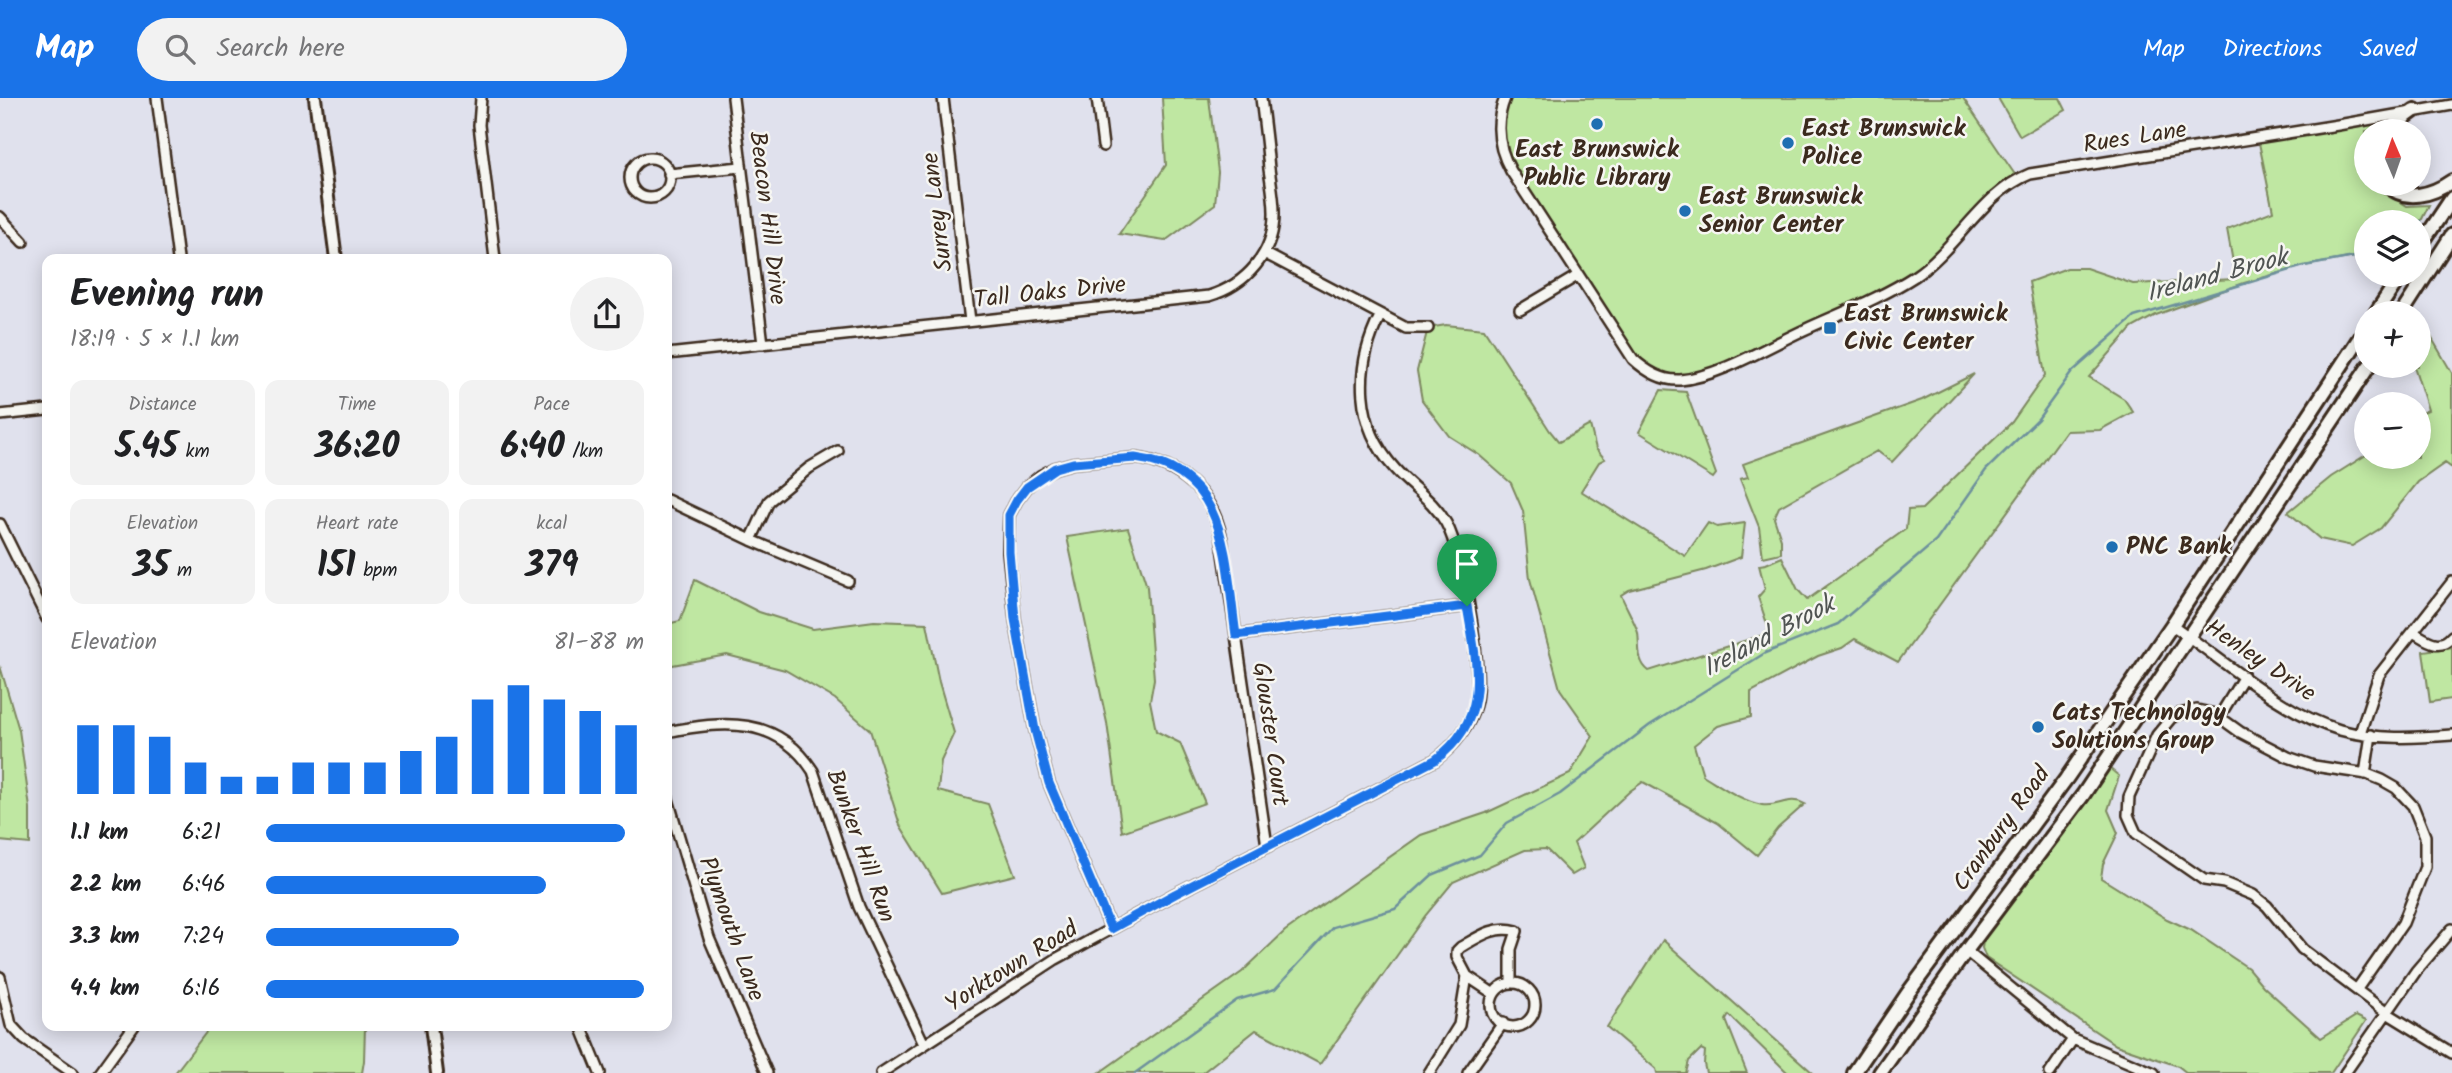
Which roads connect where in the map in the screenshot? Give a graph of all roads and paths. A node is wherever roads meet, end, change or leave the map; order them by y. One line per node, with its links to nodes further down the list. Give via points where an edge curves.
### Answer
1 (157, 98): 23 (street)
2 (315, 98): 24 (street)
3 (481, 98): 25 (street, via 479,125)
4 (733, 98): 13 (street, Beacon Hill Drive)
5 (943, 98): 30 (street, Surrey Lane)
6 (1097, 98): 12 (street)
7 (1261, 98): 22 (street, Tall Oaks Drive, via 1274,211)
8 (1504, 98): 26 (street, via 1499,130 1506,163)
9 (2452, 104): 10 (street, Rues Lane)
10 (2415, 110): 11 (main road); 26 (street, Rues Lane, via 2030,174 2006,186 1916,275 1698,377 1671,380 1644,369)
11 (2403, 119)
12 (1103, 146)
13 (741, 167): 14 (street); 32 (street, Beacon Hill Drive)
14 (669, 174): 14 (street, via 659,160 647,158 636,164 630,180 636,191 653,197 667,187)
15 (2452, 181): 16 (main road)
16 (2431, 191)
17 (2452, 198): 19 (main road)
18 (0, 217): 21 (street)
19 (2431, 229)
20 (2452, 235): 27 (main road)
21 (23, 242)
22 (1264, 253): 29 (street); 30 (street, Tall Oaks Drive, via 1240,281 1209,296)
23 (177, 254)
24 (335, 254)
25 (494, 254)
26 (1577, 276): 28 (street)
27 (2410, 301)
28 (1520, 310)
29 (1380, 316): 31 (street, via 1406,328); 44 (street, Yorktown Road, via 1362,372 1368,425 1387,460 1445,522 1460,560)
30 (970, 321): 32 (street, Tall Oaks Drive)
31 (1428, 328)
32 (763, 344): 34 (street, Tall Oaks Drive)
33 (2354, 346): 46 (main road, Cranbury Road)
34 (672, 353)
35 (2361, 378): 50 (main road, Cranbury Road)
36 (42, 411): 37 (street)
37 (0, 415)
38 (838, 451): 41 (street, via 769,501)
39 (672, 502): 41 (street)
40 (0, 524): 45 (street)
41 (751, 540): 42 (street)
42 (848, 581)
43 (2452, 582): 47 (street)
44 (1467, 606): 48 (street); 59 (street, Yorktown Road, via 1478,685 1472,714 1457,740 1426,765)
45 (42, 609)
46 (2172, 625): 50 (street, Henley Drive); 84 (main road, Cranbury Road)
47 (2413, 632): 49 (street, via 2438,644); 54 (street, via 2379,675)
48 (1236, 635): 59 (street, Glouster Court); 60 (street, Glouster Court, via 1218,520 1203,494 1181,474 1164,464 1135,458 1073,463 1040,476 1017,500 1009,515 1009,552 1035,730 1049,783)
49 (2452, 636)
50 (2190, 637): 51 (street, Henley Drive); 62 (main road, Cranbury Road, via 2083,795)
51 (2244, 676): 52 (street); 54 (street, Henley Drive, via 2299,714)
52 (2219, 717): 57 (street, via 2288,757); 66 (street, via 2188,711 2164,724 2129,797 2132,828 2204,880 2253,895 2302,949)
53 (672, 731): 74 (street, Bunker Hill Run, via 704,724 743,724 792,746 806,760 859,907)
54 (2360, 733): 55 (street, Henley Drive)
55 (2371, 735): 56 (street, Henley Drive); 57 (street)
56 (2452, 735)
57 (2365, 774): 66 (street, via 2390,784 2413,806 2427,852 2403,923)
58 (672, 813): 80 (street, Plymouth Lane, via 709,938)
59 (1268, 846): 60 (street, Yorktown Road)
60 (1111, 929): 74 (street, Yorktown Road)
61 (2452, 929): 68 (street)
62 (1966, 951): 73 (street); 85 (main road, Cranbury Road)
63 (1467, 976): 65 (street, via 1457,951 1489,931 1504,928 1517,931 1511,949); 67 (street); 82 (street, via 1459,1025)
64 (0, 977): 76 (street, via 11,1025)
65 (1511, 983): 67 (street); 69 (street, via 1530,991 1534,1012 1517,1026)
66 (2357, 989): 68 (street)
67 (1494, 994): 69 (street, via 1494,1014)
68 (2387, 1013): 75 (street); 88 (street)
69 (1503, 1023): 83 (street)
70 (130, 1031): 77 (street)
71 (432, 1031): 78 (street)
72 (583, 1031): 79 (street)
73 (2073, 1039): 86 (street); 87 (street)
74 (924, 1044): 81 (street, Yorktown Road)
75 (2452, 1053)
76 (73, 1073)
77 (100, 1073)
78 (437, 1073)
79 (600, 1073)
80 (767, 1073)
81 (881, 1073)
82 (1429, 1073)
83 (1468, 1073)
84 (1854, 1073)
85 (1880, 1073)
86 (2050, 1073)
87 (2154, 1073)
88 (2345, 1073)

